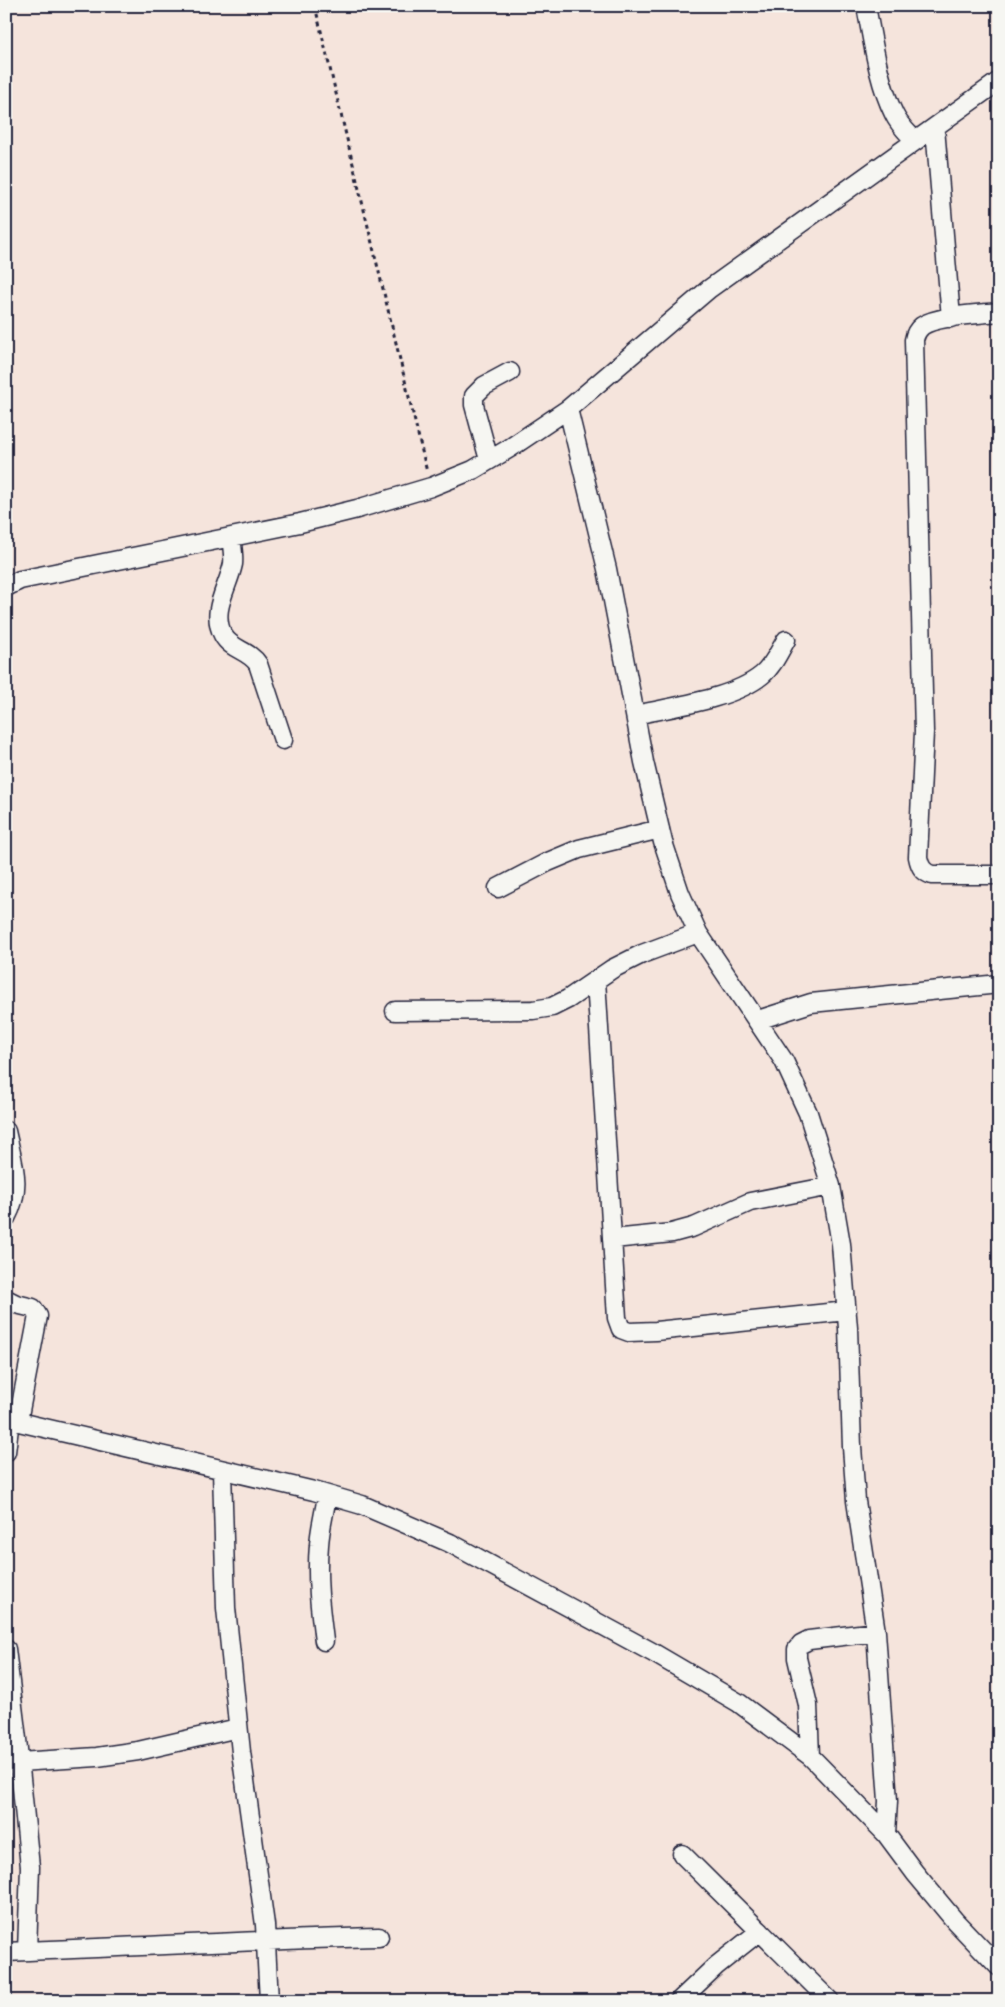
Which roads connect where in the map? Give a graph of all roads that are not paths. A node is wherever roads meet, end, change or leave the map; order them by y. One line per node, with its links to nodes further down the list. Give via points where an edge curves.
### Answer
1 (866, 6): 4 (street, via 889,101 901,125)
2 (999, 81): 3 (street)
3 (936, 128): 4 (street); 6 (street)
4 (915, 141): 8 (street, via 709,288)
5 (999, 312): 6 (street)
6 (951, 318): 16 (street, via 922,326 914,340 924,732 918,857 921,868 932,875)
7 (510, 372): 9 (street, via 478,390 474,396)
8 (568, 409): 9 (street); 13 (street, via 607,569)
9 (489, 460): 10 (street, via 431,488 357,509)
10 (231, 537): 11 (street); 14 (street, via 234,556 218,621 230,645 254,658 258,664)
11 (11, 584)
12 (786, 640): 13 (street, via 763,674 748,684 715,696)
13 (635, 715): 15 (street)
14 (283, 740)
15 (660, 829): 17 (street, via 579,849); 18 (street, via 680,893)
16 (999, 875)
17 (498, 888)
18 (698, 933): 19 (street, via 642,954); 22 (street)
19 (596, 980): 21 (street, via 552,1007 533,1010); 26 (street)
20 (999, 984): 22 (street, via 812,1003)
21 (395, 1011)
22 (758, 1020): 24 (street, via 784,1061 808,1112)
23 (6, 1131): 25 (street, via 16,1196)
24 (831, 1186): 26 (street, via 750,1202 694,1227 672,1233); 28 (street, via 841,1244)
25 (8, 1212)
26 (613, 1240): 28 (street, via 617,1318 624,1332)
27 (6, 1298): 29 (street, via 33,1308 38,1316)
28 (847, 1311): 33 (street, via 856,1492)
29 (11, 1420): 30 (street); 31 (street)
30 (6, 1452)
31 (222, 1470): 32 (street); 36 (street, via 226,1608)
32 (328, 1495): 34 (street, via 318,1567); 37 (street, via 450,1542 700,1678)
33 (876, 1632): 37 (street, via 809,1640 797,1649 808,1705); 39 (street, via 888,1801)
34 (324, 1641)
35 (6, 1649): 38 (street)
36 (238, 1728): 38 (street, via 138,1751); 43 (street)
37 (810, 1756): 39 (street)
38 (20, 1762): 44 (street, via 30,1867)
39 (886, 1834): 46 (street, via 955,1921)
40 (682, 1854): 41 (street)
41 (760, 1931): 48 (street); 49 (street)
42 (379, 1937): 43 (street)
43 (266, 1940): 44 (street); 47 (street)
44 (27, 1951): 45 (street)
45 (6, 1952)
46 (999, 1967)
47 (269, 2001)
48 (678, 2001)
49 (830, 2001)

